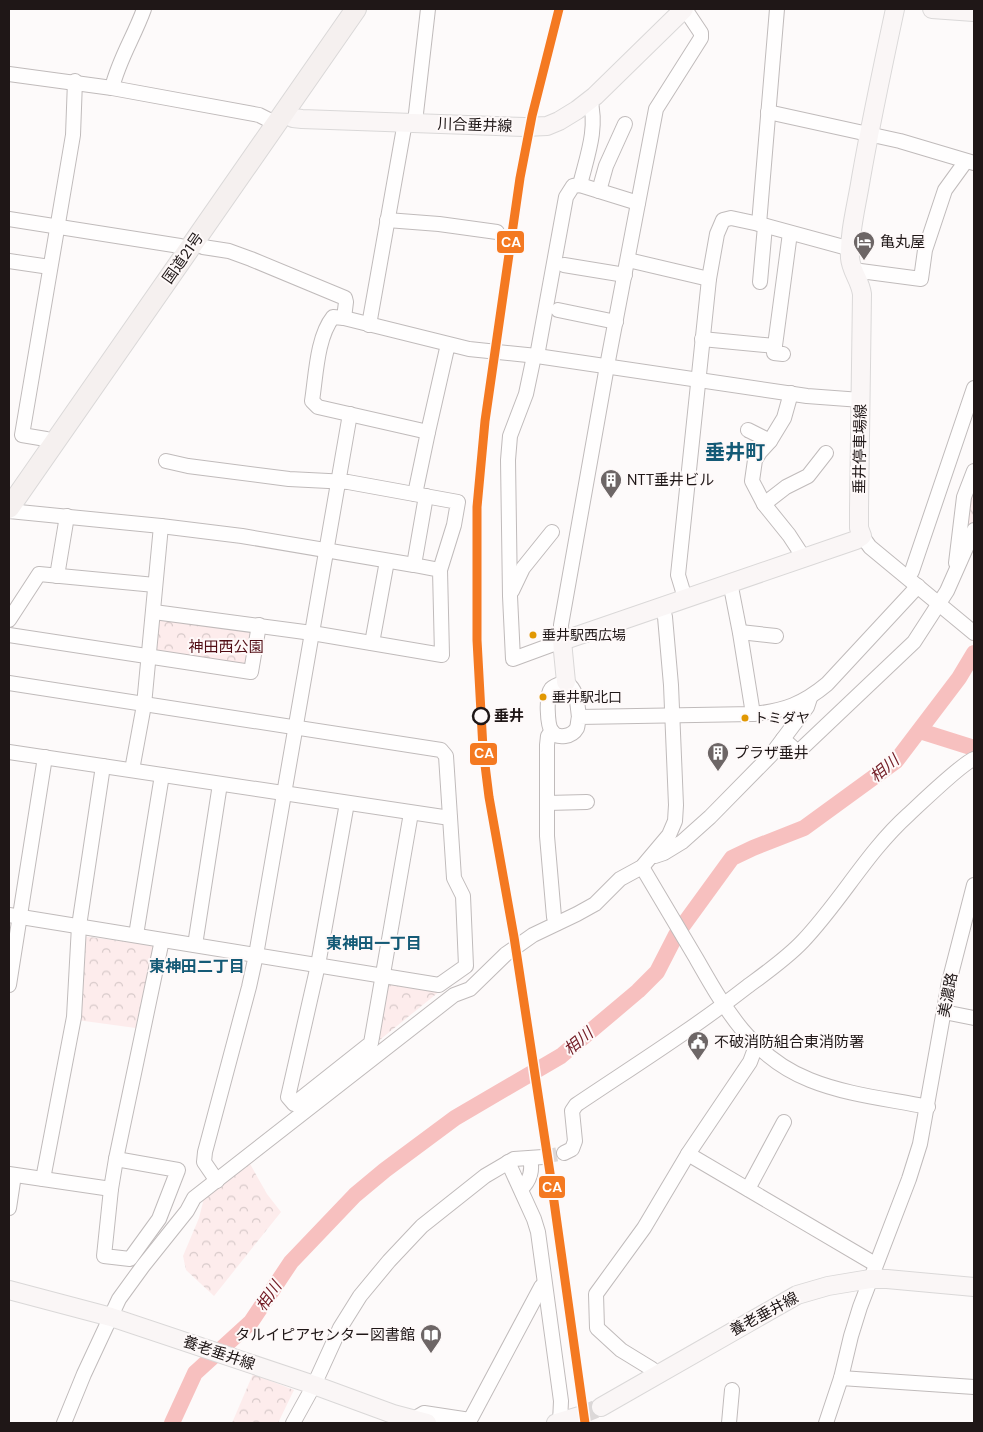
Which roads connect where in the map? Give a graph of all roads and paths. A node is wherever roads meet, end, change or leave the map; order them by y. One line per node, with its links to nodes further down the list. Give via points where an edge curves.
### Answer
1 (144, 9): 11 (street, via 118,66)
2 (356, 9): 14 (highway, 国道21号)
3 (428, 9): 15 (street)
4 (684, 9): 12 (main road, 川合垂井線); 21 (street, via 701,33 701,38 656,108)
5 (777, 9): 13 (street)
6 (895, 9): 17 (main road, 垂井停車場線)
7 (932, 9): 8 (main road)
8 (974, 12)
9 (9, 74): 10 (street)
10 (75, 81): 11 (street); 25 (street, via 73,135)
11 (112, 88): 14 (street)
12 (584, 105): 15 (main road, 川合垂井線, via 547,126); 19 (street, via 594,112 593,136)
13 (768, 112): 17 (street); 24 (street)
14 (279, 118): 15 (main road, 川合垂井線); 28 (highway, 国道21号)
15 (410, 122): 23 (street)
16 (625, 124): 20 (street, via 606,166)
17 (869, 133): 18 (street); 29 (main road, 垂井停車場線)
18 (970, 162): 34 (street, via 945,190 925,250 921,279)
19 (580, 184): 20 (street); 44 (street, via 573,186 566,197)
20 (599, 191): 21 (street)
21 (638, 203): 30 (street)
22 (9, 219): 25 (street)
23 (388, 220): 26 (street); 41 (street)
24 (762, 225): 27 (street); 36 (street, via 731,218 723,220 717,234); 37 (street)
25 (57, 226): 28 (street); 33 (street)
26 (497, 232)
27 (790, 232): 29 (street); 42 (street, via 779,350)
28 (191, 246): 39 (street, via 229,251 345,298); 54 (highway, 国道21号)
29 (850, 249): 34 (main road, 垂井停車場線)
30 (628, 260): 35 (street); 36 (street)
31 (9, 261): 33 (street)
32 (564, 265): 35 (street)
33 (50, 267): 54 (street, via 22,435 46,439)
34 (852, 270): 49 (main road, 垂井停車場線, via 861,284 862,294)
35 (625, 275): 40 (street)
36 (709, 278): 42 (street)
37 (760, 282)
38 (558, 310): 40 (street)
39 (344, 318): 41 (street); 50 (street, via 333,317 327,325 312,401 318,407)
40 (616, 322): 45 (street)
41 (369, 325): 43 (street)
42 (702, 339): 46 (street)
43 (448, 344): 44 (street); 52 (street)
44 (536, 356): 45 (street); 77 (street, via 510,436)
45 (607, 366): 46 (street); 89 (street, via 561,625)
46 (698, 379): 48 (street); 78 (street, via 678,574)
47 (974, 388): 74 (street, via 915,562)
48 (791, 393): 49 (street); 53 (street, via 784,418)
49 (861, 400): 66 (main road, 垂井停車場線, via 859,528)
50 (350, 414): 52 (street); 58 (street)
51 (748, 430): 53 (street)
52 (428, 432): 59 (street)
53 (770, 441): 60 (street, via 755,460 752,473 752,481)
54 (53, 445): 61 (highway, 国道21号)
55 (826, 453): 60 (street, via 808,476 786,487)
56 (166, 461): 58 (street, via 289,479)
57 (974, 471): 71 (street, via 964,497 955,560)
58 (338, 482): 59 (street); 67 (street)
59 (421, 495): 70 (street); 72 (street, via 458,502)
60 (764, 504): 68 (street)
61 (9, 509): 62 (street)
62 (67, 516): 63 (street); 73 (street)
63 (161, 526): 67 (street); 76 (street)
64 (974, 530): 71 (street)
65 (552, 532): 77 (street, via 523,568)
66 (862, 536): 68 (main road); 74 (street, via 870,548)
67 (326, 550): 69 (street); 85 (street)
68 (804, 558): 75 (main road)
69 (387, 561): 70 (street); 90 (street)
70 (414, 565): 72 (street)
71 (957, 569): 80 (street)
72 (440, 570): 90 (street, via 442,655)
73 (57, 576): 76 (street); 82 (street, via 39,574)
74 (913, 581): 80 (street); 94 (street, via 827,684)
75 (730, 582): 78 (main road); 84 (street)
76 (155, 585): 81 (street)
77 (510, 596): 89 (street, via 513,659)
78 (684, 598): 79 (main road)
79 (661, 606): 89 (main road); 97 (street, via 665,617)
80 (941, 606): 86 (street); 101 (street, via 914,642 798,752)
81 (154, 612): 83 (street); 91 (street)
82 (9, 620)
83 (259, 625): 85 (street); 91 (street, via 251,672)
84 (740, 632): 88 (street); 96 (street)
85 (312, 633): 90 (street); 99 (street)
86 (974, 633)
87 (9, 635): 91 (street)
88 (776, 636)
89 (562, 641): 92 (main road)
90 (372, 643)
91 (149, 657): 95 (street)
92 (566, 682): 98 (street, via 576,694); 100 (street, via 550,690 548,714)
93 (9, 683): 95 (street)
94 (810, 698): 96 (street, via 775,712); 101 (street)
95 (144, 705): 99 (street); 106 (street)
96 (753, 714): 97 (street)
97 (671, 716): 98 (street); 115 (street, via 675,821)
98 (579, 717): 100 (street, via 572,734 558,736)
99 (296, 728): 109 (street); 114 (street, via 441,750 446,756)
100 (552, 731): 112 (street, via 547,745)
101 (783, 739): 115 (street, via 710,817)
102 (9, 752): 103 (street)
103 (46, 757): 105 (street); 117 (street)
104 (974, 759): 127 (street, via 898,824 788,956)
105 (103, 766): 106 (street); 119 (street)
106 (132, 770): 107 (street)
107 (162, 775): 108 (street); 120 (street)
108 (220, 784): 109 (street); 122 (street)
109 (284, 793): 111 (street); 123 (street)
110 (587, 802): 112 (street)
111 (346, 803): 113 (street); 124 (street)
112 (547, 803): 118 (street, via 549,872)
113 (411, 813): 114 (street); 125 (street)
114 (450, 818): 125 (street, via 454,878 464,896 466,966 439,985)
115 (647, 867): 118 (street, via 620,880 595,904); 127 (street)
116 (974, 885): 128 (street, 美濃路)
117 (14, 916): 119 (street); 126 (street)
118 (557, 923): 139 (street, via 506,954 470,989 454,995)
119 (79, 926): 120 (street); 138 (street, via 74,1017)
120 (136, 935): 121 (street)
121 (162, 940): 122 (street); 135 (street)
122 (195, 945): 123 (street)
123 (256, 955): 124 (street); 139 (street, via 205,1152 204,1162)
124 (318, 965): 125 (street); 125 (street, via 288,1097 294,1104 371,1044)
125 (383, 976)
126 (9, 985)
127 (722, 1003): 130 (street); 133 (street, via 576,1105 572,1111 575,1141 572,1149)
128 (944, 1012): 129 (street); 131 (street, 美濃路)
129 (974, 1018)
130 (756, 1046): 131 (street, via 782,1066 809,1080 837,1089); 134 (street, via 750,1062)
131 (928, 1107): 144 (street, 美濃路, via 909,1180)
132 (784, 1122): 142 (street)
133 (564, 1153)
134 (688, 1154): 142 (street); 149 (street, via 644,1228 596,1294 597,1328 621,1350)
135 (116, 1159): 140 (street); 140 (street, via 178,1170 159,1219 130,1259 104,1256)
136 (508, 1162): 141 (street); 141 (street, via 537,1158); 151 (street, via 422,1226 389,1261 360,1296 340,1328)
137 (11, 1174): 138 (street); 143 (street)
138 (43, 1179): 140 (street)
139 (217, 1181): 148 (street, via 194,1198 119,1299)
140 (112, 1189)
141 (521, 1189): 145 (street, via 538,1232)
142 (748, 1189): 144 (street)
143 (9, 1208)
144 (873, 1272): 146 (main road, 養老垂井線, via 886,1279); 150 (street, 美濃路, via 851,1336); 154 (main road, 養老垂井線, via 797,1295)
145 (544, 1284): 156 (street, via 470,1420 424,1413); 159 (street, via 561,1401)
146 (974, 1288)
147 (9, 1290): 148 (main road, 養老垂井線)
148 (111, 1317): 151 (main road, 養老垂井線); 157 (street)
149 (652, 1368)
150 (841, 1378): 152 (street); 161 (street, 美濃路)
151 (314, 1385): 156 (main road, 養老垂井線); 158 (street)
152 (974, 1387)
153 (732, 1390): 160 (street)
154 (602, 1407)
155 (579, 1416): 159 (main road)
156 (417, 1422)
157 (64, 1423)
158 (294, 1423)
159 (558, 1423)
160 (729, 1423)
161 (826, 1423)

